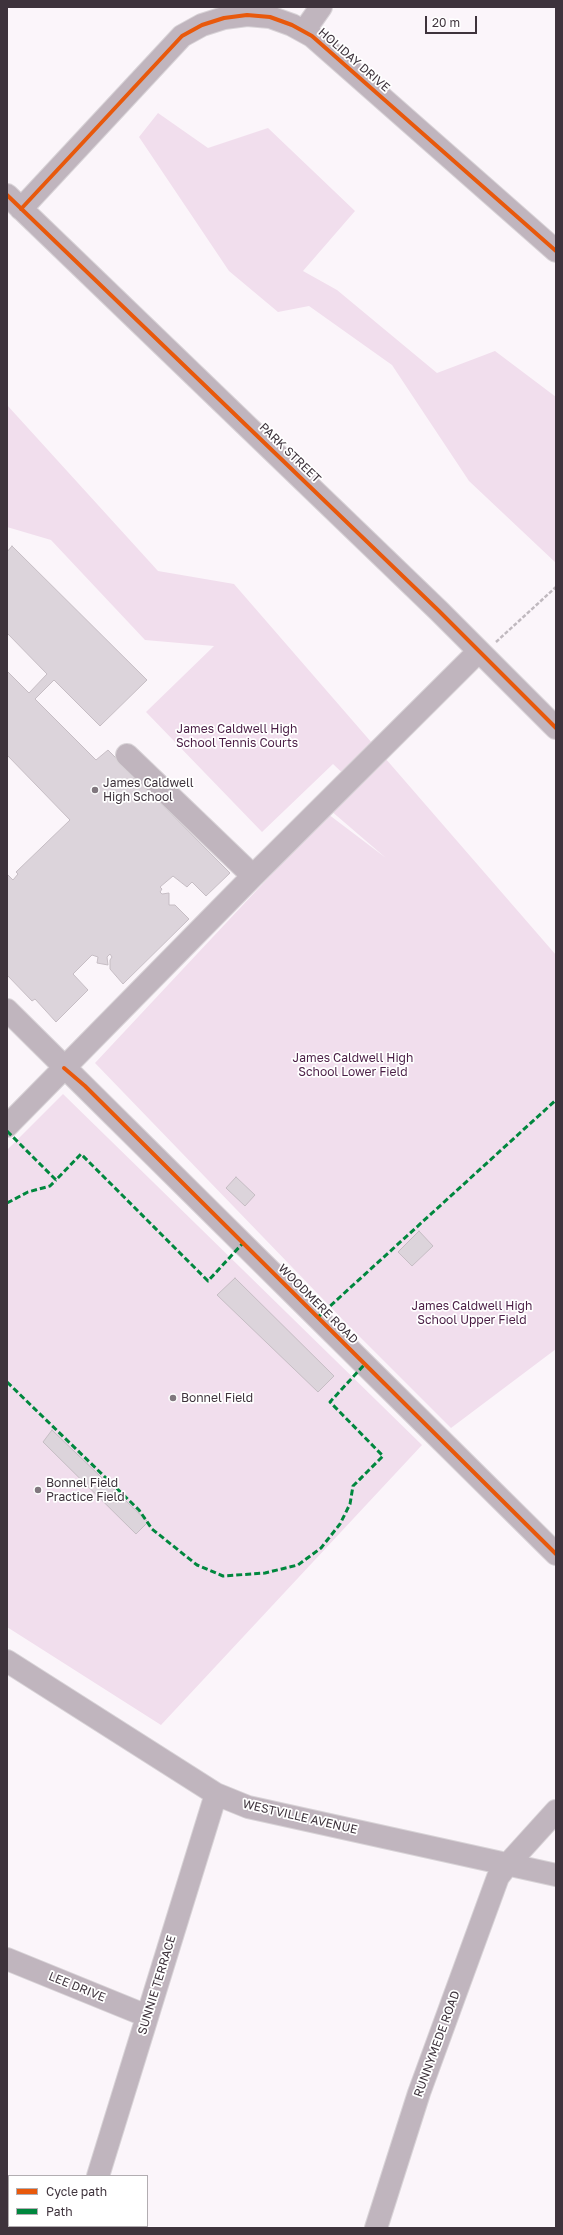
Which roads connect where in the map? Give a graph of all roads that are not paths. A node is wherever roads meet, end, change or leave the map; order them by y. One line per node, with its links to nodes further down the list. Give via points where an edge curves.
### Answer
1 (321, 7): 2 (street)
2 (304, 31): 3 (street, HOLIDAY DRIVE, via 270,18 247,15 224,18 202,25 182,36); 4 (street, HOLIDAY DRIVE)
3 (14, 202): 5 (street, PARK STREET)
4 (556, 251)
5 (479, 651): 6 (street, PARK STREET); 8 (street)
6 (556, 728)
7 (127, 755): 8 (street)
8 (253, 876): 10 (street)
9 (7, 1010): 10 (street, WOODMERE ROAD)
10 (64, 1068): 11 (street); 12 (street, WOODMERE ROAD)
11 (7, 1126)
12 (556, 1554)
13 (7, 1661): 14 (street, WESTVILLE AVENUE)
14 (216, 1794): 16 (street, WESTVILLE AVENUE, via 248,1807); 19 (street, SUNNIE TERRACE)
15 (556, 1811): 16 (street, RUNNYMEDE ROAD)
16 (508, 1864): 17 (street, WESTVILLE AVENUE); 21 (street, RUNNYMEDE ROAD, via 498,1877 419,2093)
17 (556, 1875)
18 (7, 1959): 19 (street, LEE DRIVE)
19 (148, 2016): 20 (street, SUNNIE TERRACE)
20 (98, 2175)
21 (376, 2228)

